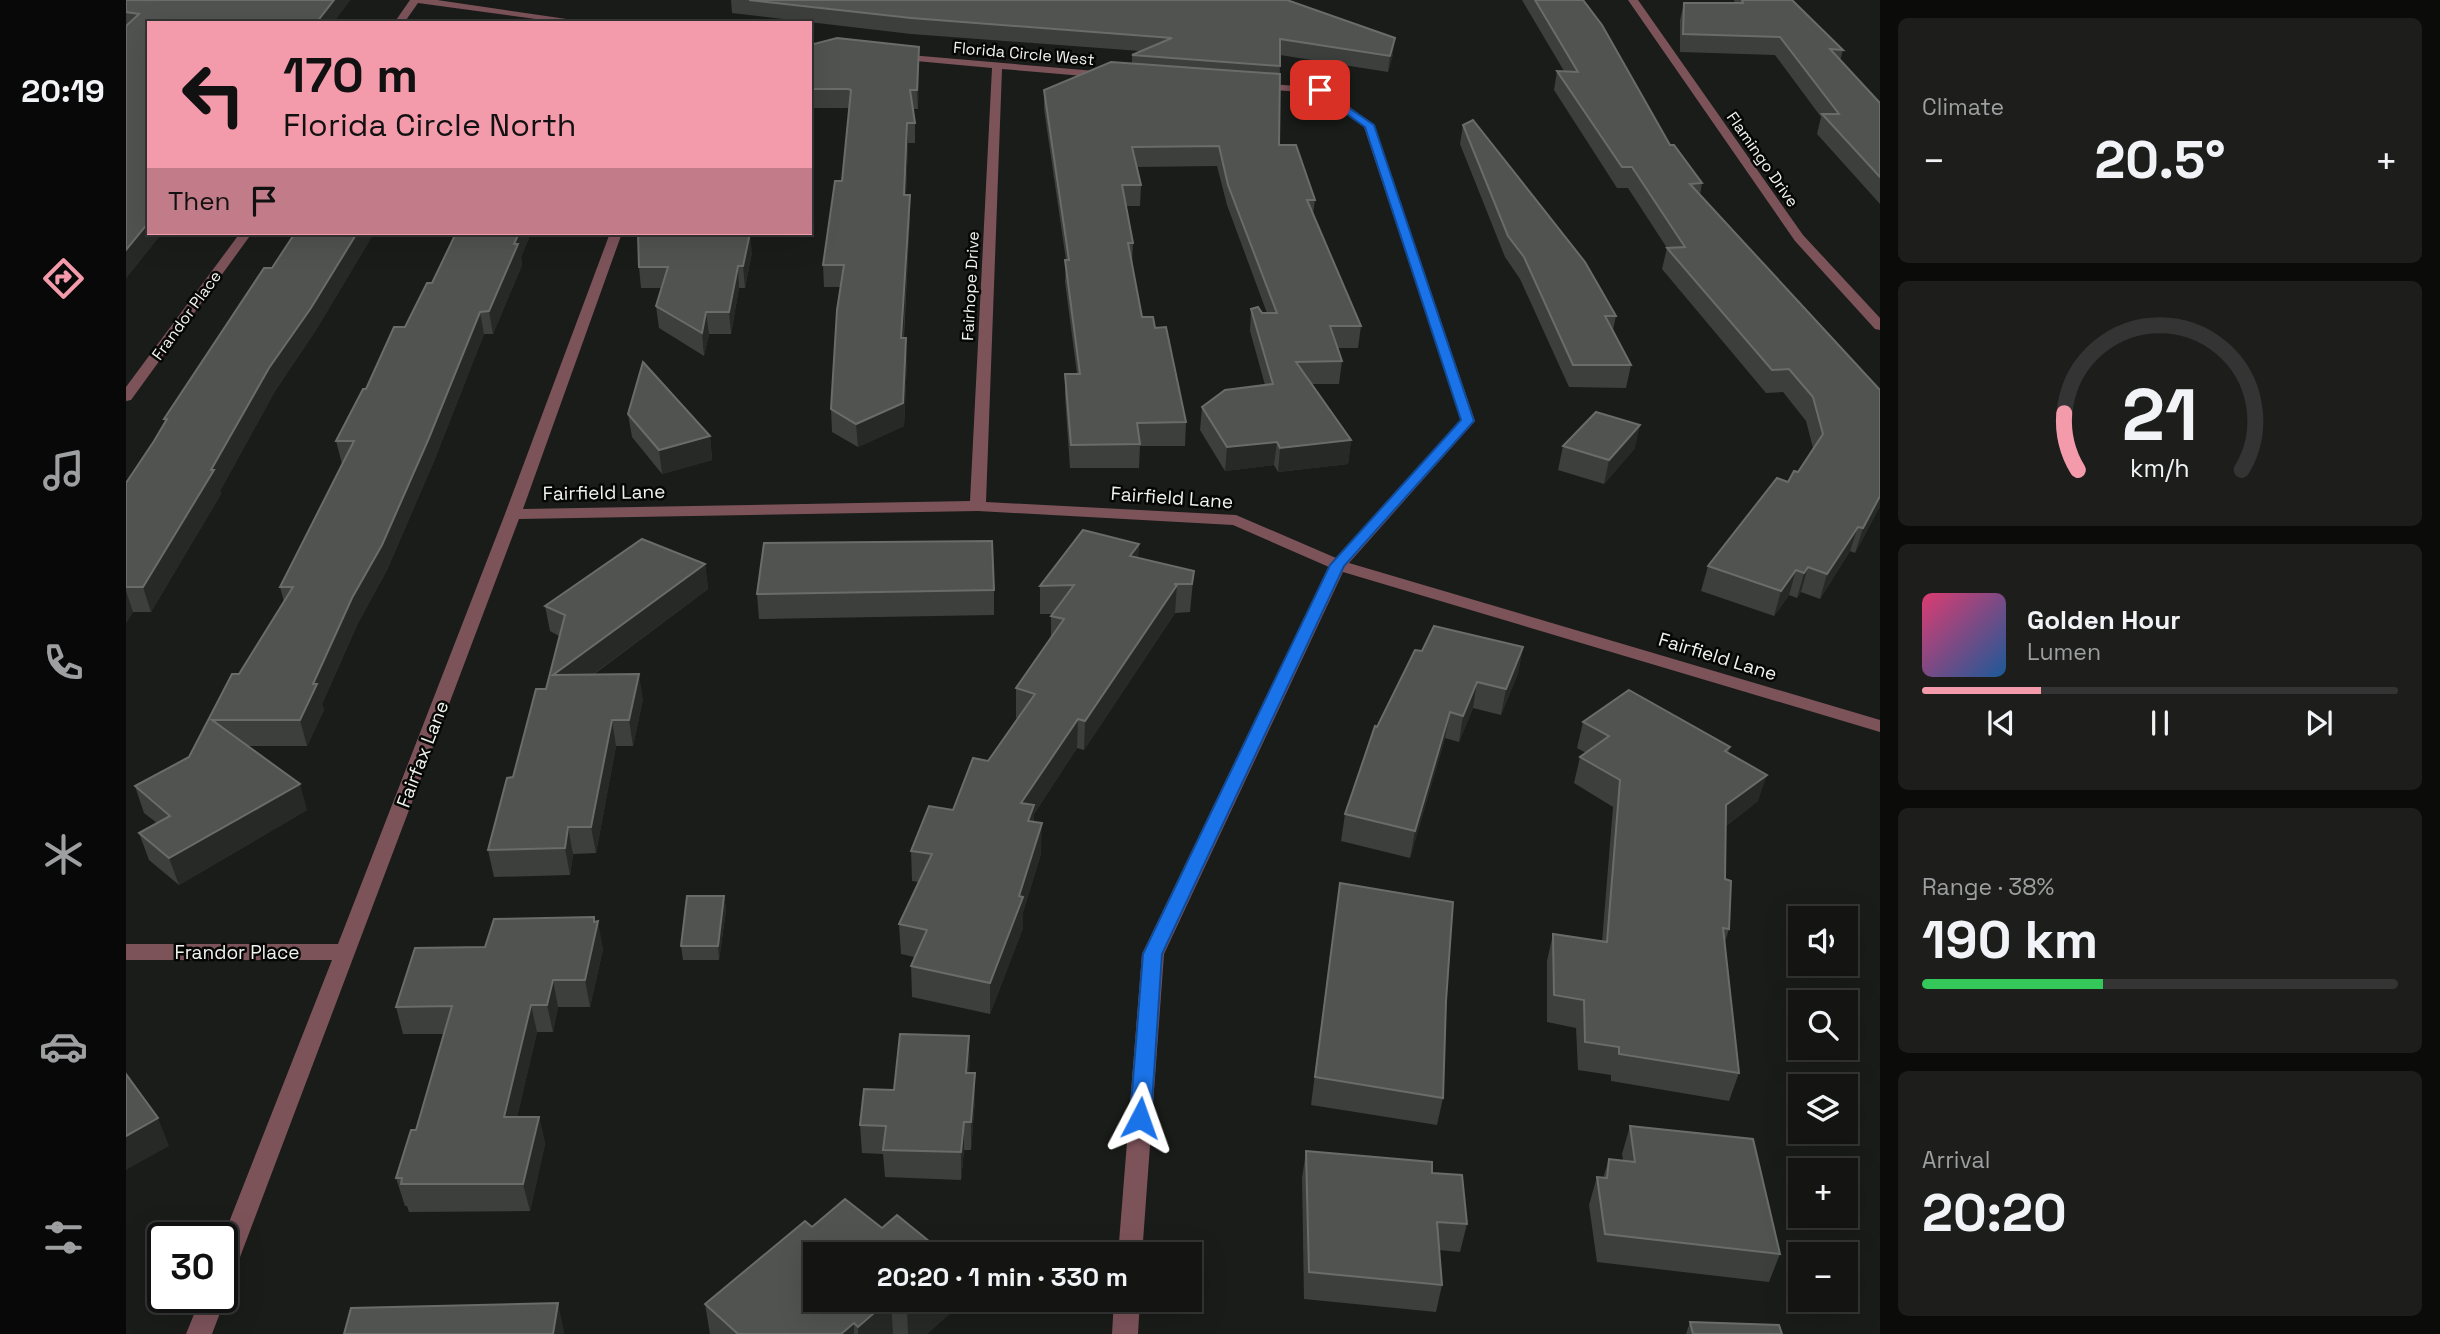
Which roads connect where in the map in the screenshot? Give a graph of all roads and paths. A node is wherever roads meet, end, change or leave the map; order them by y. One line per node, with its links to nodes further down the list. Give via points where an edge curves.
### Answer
1 (416, 0): 3 (street); 4 (street)
2 (1633, 0): 11 (street, Flamingo Drive, via 1799,238)
3 (400, 21)
4 (574, 21)
5 (890, 56): 6 (street, Florida Circle West)
6 (997, 67): 7 (street, Florida Circle West); 13 (street, Fairhope Drive)
7 (1118, 76)
8 (1239, 85): 15 (street, via 1320,90 1369,125 1468,421)
9 (245, 235): 12 (street, Frandor Place)
10 (615, 235): 14 (street, Fairfax Lane)
11 (1880, 326)
12 (126, 397)
13 (978, 506): 14 (street, Fairfield Lane); 15 (street, Fairfield Lane, via 1236,520)
14 (513, 514): 18 (street, Fairfax Lane)
15 (1338, 565): 16 (street, Fairfield Lane); 20 (street, via 1153,954)
16 (1880, 726)
17 (126, 952): 18 (street, Frandor Place)
18 (347, 952): 19 (street, Fairfax Lane)
19 (238, 1232)
20 (1131, 1242)
21 (1126, 1312): 24 (street)
22 (207, 1313): 23 (street)
23 (199, 1334)
24 (1125, 1334)

